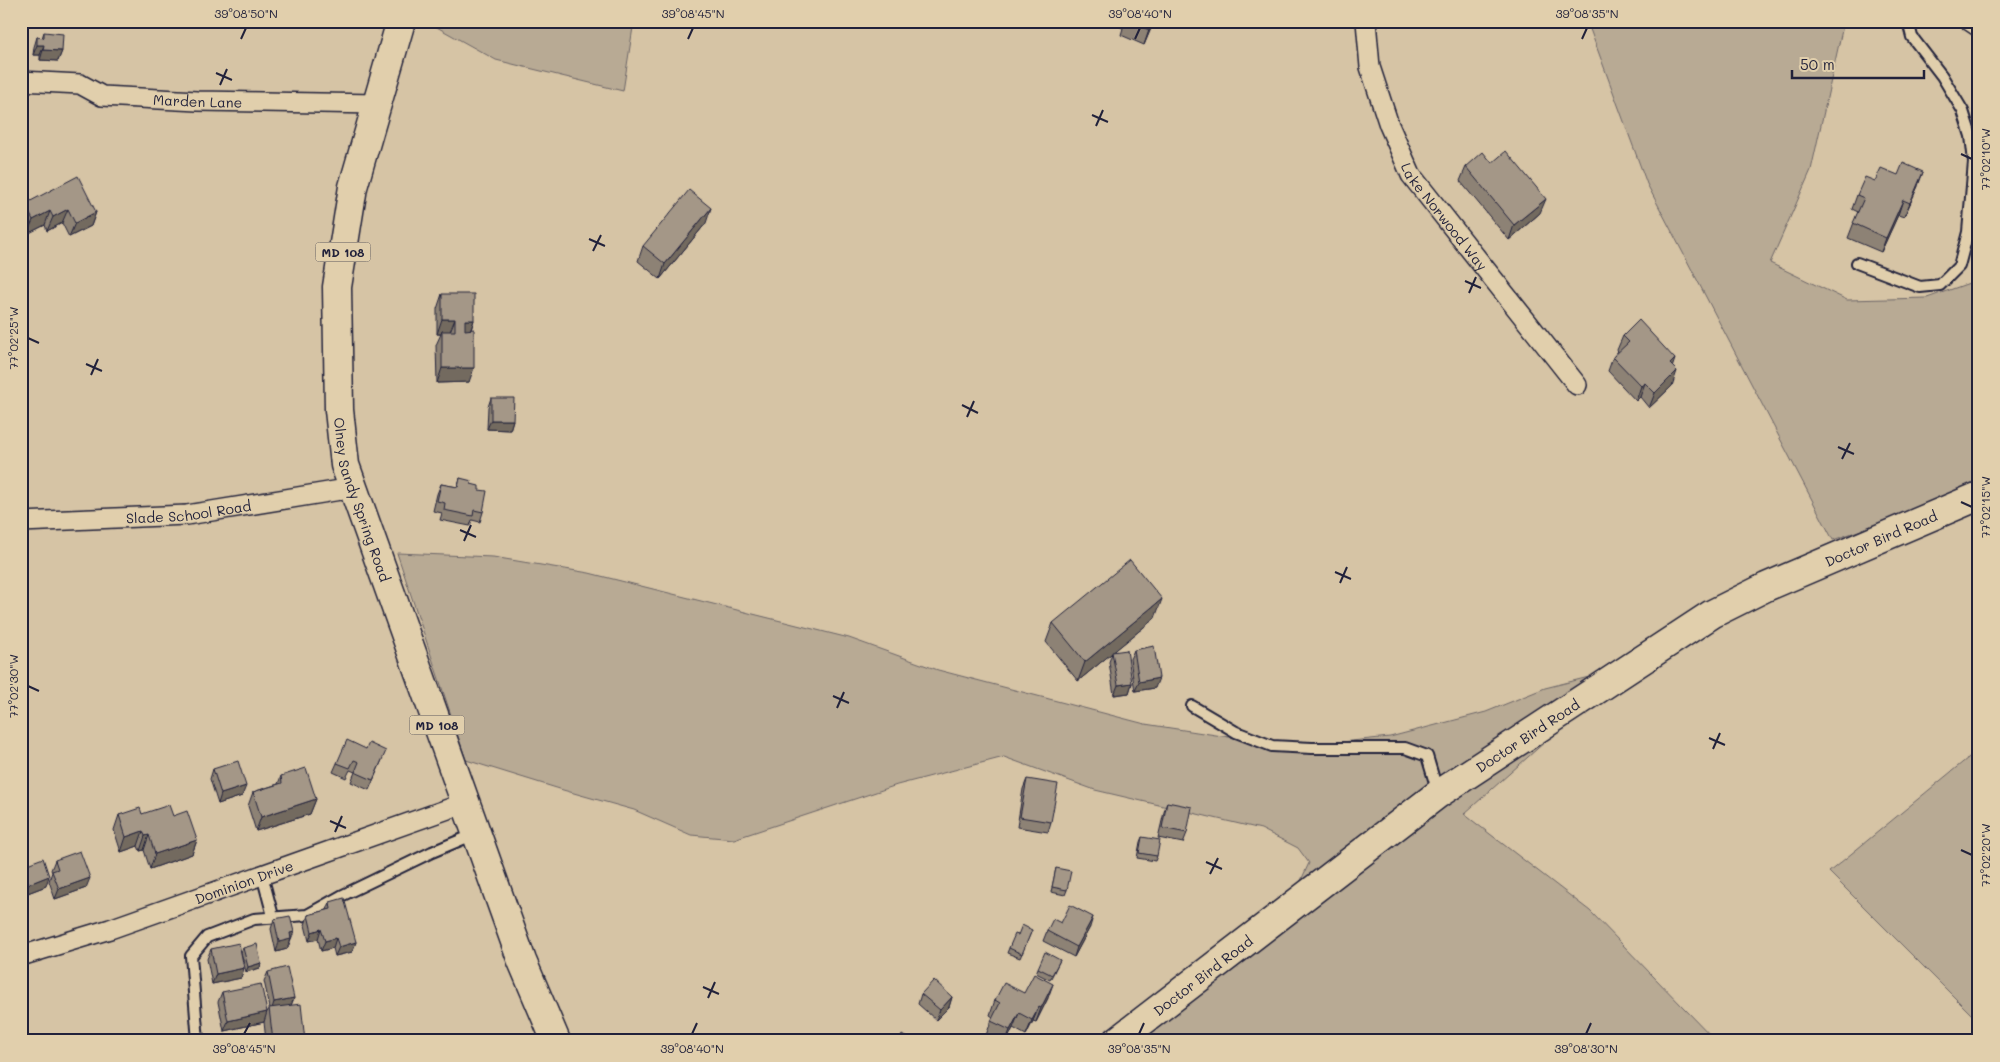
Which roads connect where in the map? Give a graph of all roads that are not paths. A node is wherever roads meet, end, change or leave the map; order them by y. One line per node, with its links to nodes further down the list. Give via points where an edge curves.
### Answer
1 (401, 21): 7 (main road, Olney Sandy Spring Road / MD 108)
2 (1366, 21): 9 (street, Lake Norwood Way, via 1370,67 1389,125 1411,175)
3 (1908, 21): 8 (lane, via 1912,37 1942,76 1963,111 1971,136 1974,162 1968,232 1959,266 1940,285 1920,287)
4 (1970, 21): 5 (street)
5 (1979, 28)
6 (21, 82): 7 (street, Marden Lane, via 80,84 102,96)
7 (378, 104): 10 (main road, Olney Sandy Spring Road / MD 108, via 353,187 337,287 339,410 345,465)
8 (1858, 263)
9 (1576, 385)
10 (354, 488): 12 (street, Slade School Road, via 186,515); 15 (main road, Olney Sandy Spring Road / MD 108)
11 (1979, 496): 14 (main road, Doctor Bird Road, via 1766,587 1712,614)
12 (21, 522)
13 (1192, 706): 14 (lane, via 1236,732 1272,746 1414,750 1427,756)
14 (1438, 794): 24 (main road, Doctor Bird Road)
15 (465, 803): 16 (main road, Olney Sandy Spring Road / MD 108); 17 (street, Dominion Drive)
16 (476, 833): 18 (lane, via 306,915); 20 (main road, Olney Sandy Spring Road / MD 108)
17 (262, 875): 18 (lane); 19 (street, Dominion Drive, via 110,929)
18 (273, 916): 21 (lane, via 254,919 207,937 191,956)
19 (21, 956)
20 (522, 962): 22 (main road, Olney Sandy Spring Road / MD 108); 23 (main road, Olney Sandy Spring Road / MD 108)
21 (198, 1041)
22 (542, 1041)
23 (556, 1041)
24 (1116, 1041)

